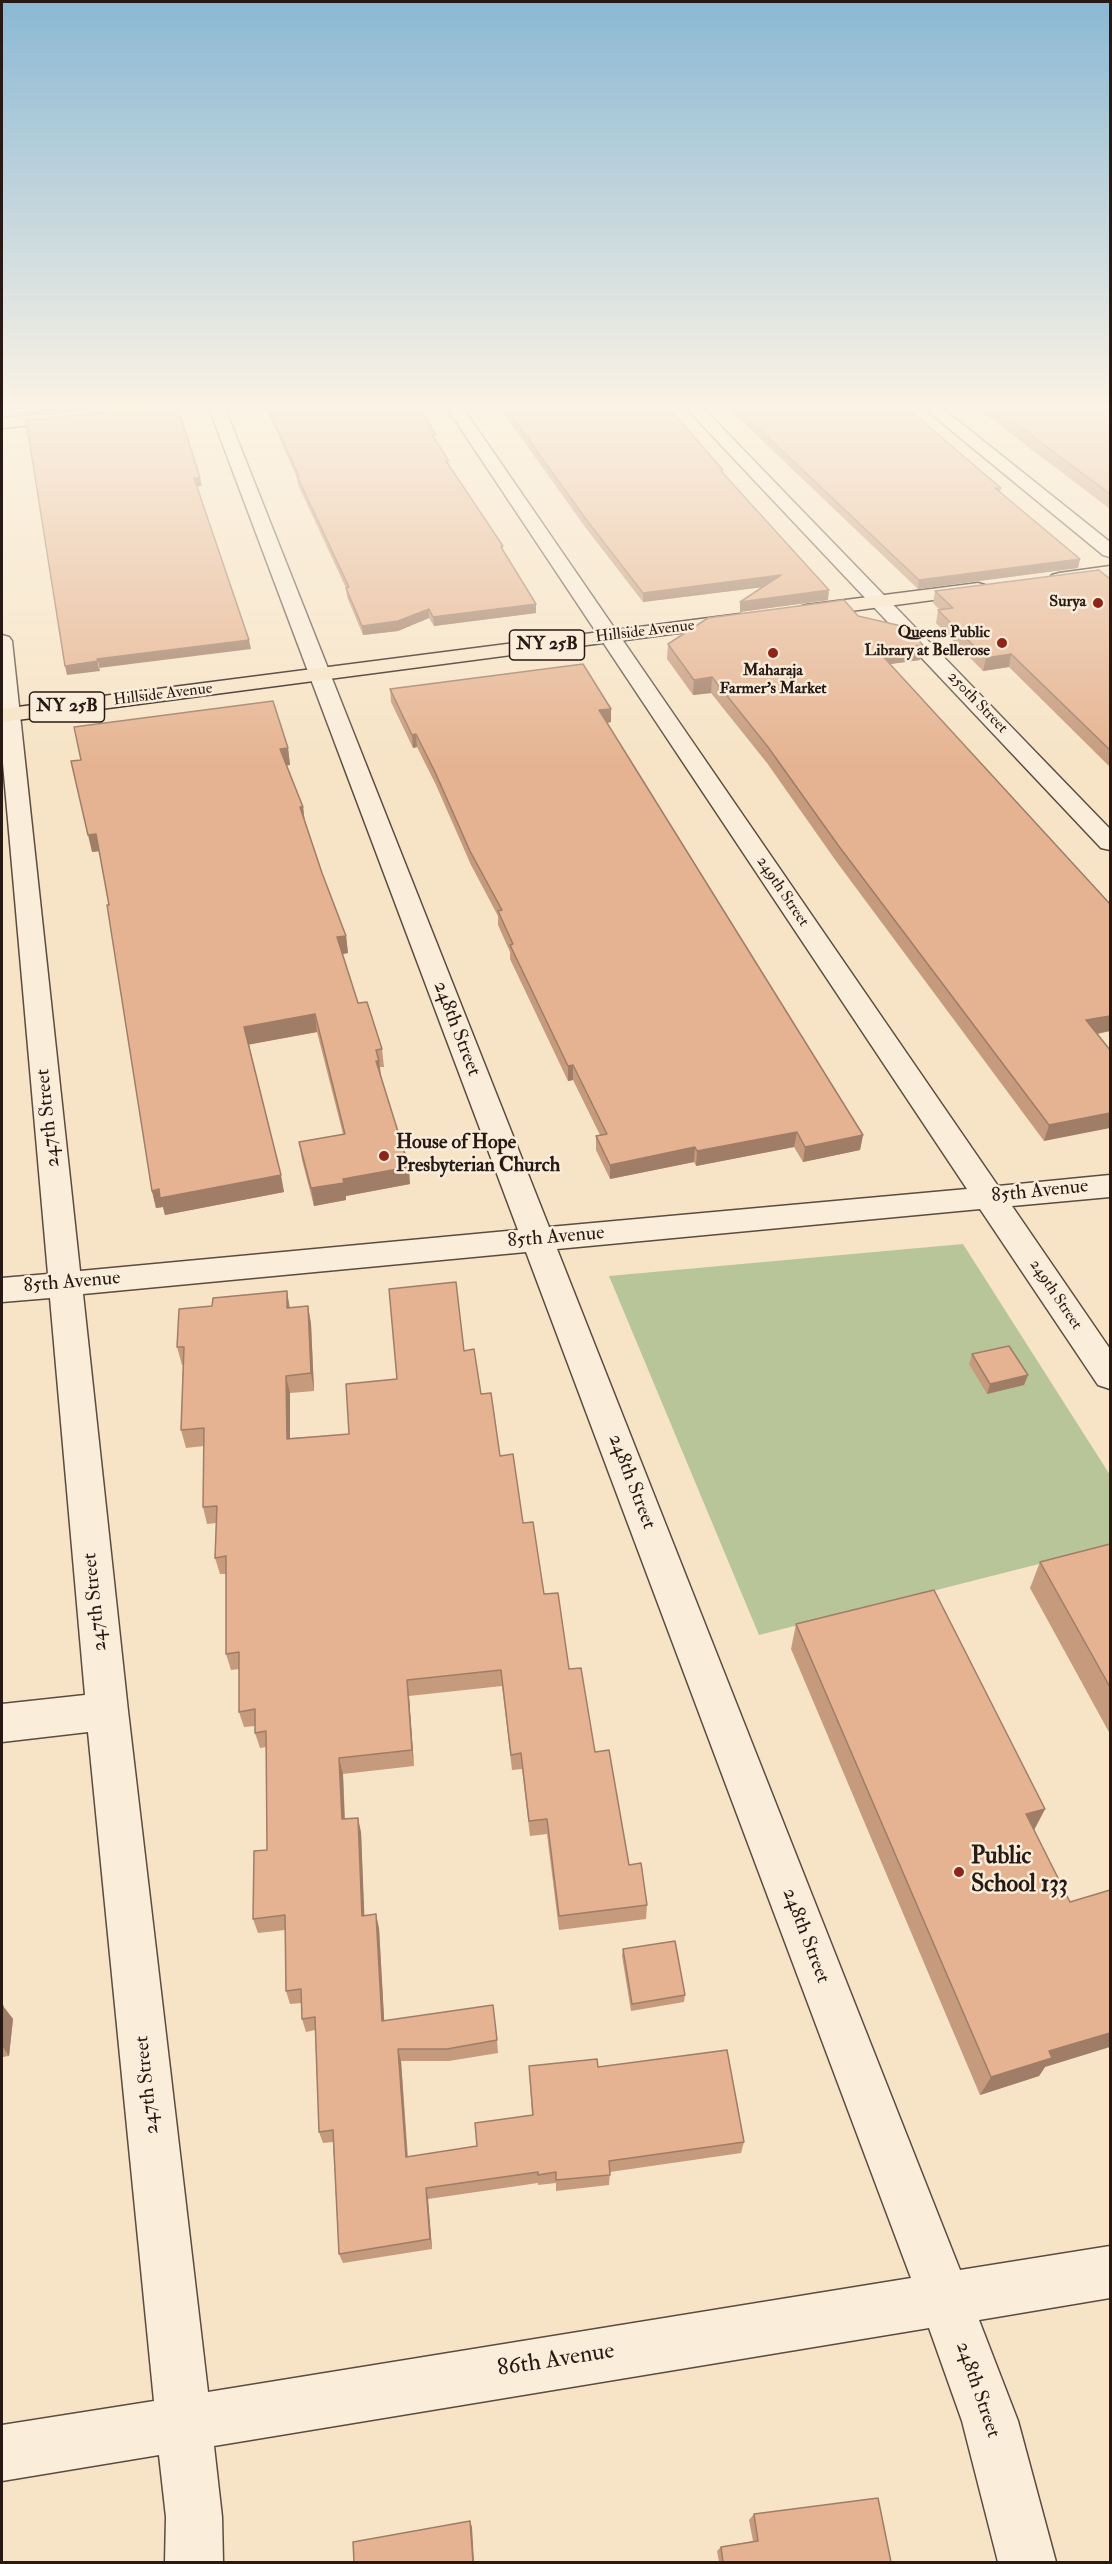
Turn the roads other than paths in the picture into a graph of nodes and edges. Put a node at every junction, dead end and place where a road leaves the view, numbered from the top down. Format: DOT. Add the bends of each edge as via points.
graph roads {
  1 [pos="263,528"];
  2 [pos="535,528"];
  3 [pos="808,528"];
  4 [pos="1081,528"];
  5 [pos="1110,551"];
  6 [pos="1110,572"];
  7 [pos="1041,581"];
  8 [pos="995,587"];
  9 [pos="880,602"];
  10 [pos="784,614"];
  11 [pos="762,617"];
  12 [pos="609,637"];
  13 [pos="2,641"];
  14 [pos="319,674"];
  15 [pos="5,715"];
  16 [pos="1110,843"];
  17 [pos="1110,1186"];
  18 [pos="989,1197"];
  19 [pos="537,1240"];
  20 [pos="65,1284"];
  21 [pos="2,1290"];
  22 [pos="1110,1376"];
  23 [pos="107,1712"];
  24 [pos="2,1723"];
  25 [pos="1110,2272"];
  26 [pos="945,2298"];
  27 [pos="184,2421"];
  28 [pos="2,2452"];
  29 [pos="194,2562"];
  30 [pos="1027,2562"];
  1 -- 14 [label="street, 248th Street"];
  2 -- 12 [label="street, 249th Street"];
  3 -- 9 [label="street, 250th Street"];
  4 -- 5 [label="street"];
  6 -- 7 [label="main road"];
  8 -- 9 [label="main road"];
  9 -- 10 [label="main road"];
  9 -- 16 [label="street, 250th Street"];
  11 -- 12 [label="main road, Hillside Avenue / NY 25B"];
  12 -- 14 [label="main road, Hillside Avenue / NY 25B"];
  12 -- 18 [label="street, 249th Street"];
  13 -- 15 [label="street, 247th Street"];
  14 -- 15 [label="main road, Hillside Avenue / NY 25B"];
  14 -- 19 [label="street, 248th Street"];
  15 -- 20 [label="street, 247th Street"];
  17 -- 18 [label="street, 85th Avenue"];
  18 -- 19 [label="street, 85th Avenue"];
  18 -- 22 [label="street, 249th Street"];
  19 -- 20 [label="street, 85th Avenue"];
  19 -- 26 [label="street, 248th Street"];
  20 -- 21 [label="street, 85th Avenue"];
  20 -- 23 [label="street, 247th Street"];
  23 -- 24 [label="street"];
  23 -- 27 [label="street, 247th Street"];
  25 -- 26 [label="street, 86th Avenue"];
  26 -- 27 [label="street, 86th Avenue"];
  26 -- 30 [label="street, 248th Street" via="990,2421"];
  27 -- 28 [label="street, 86th Avenue"];
  27 -- 29 [label="street, 247th Street" via="194,2517"];
}
